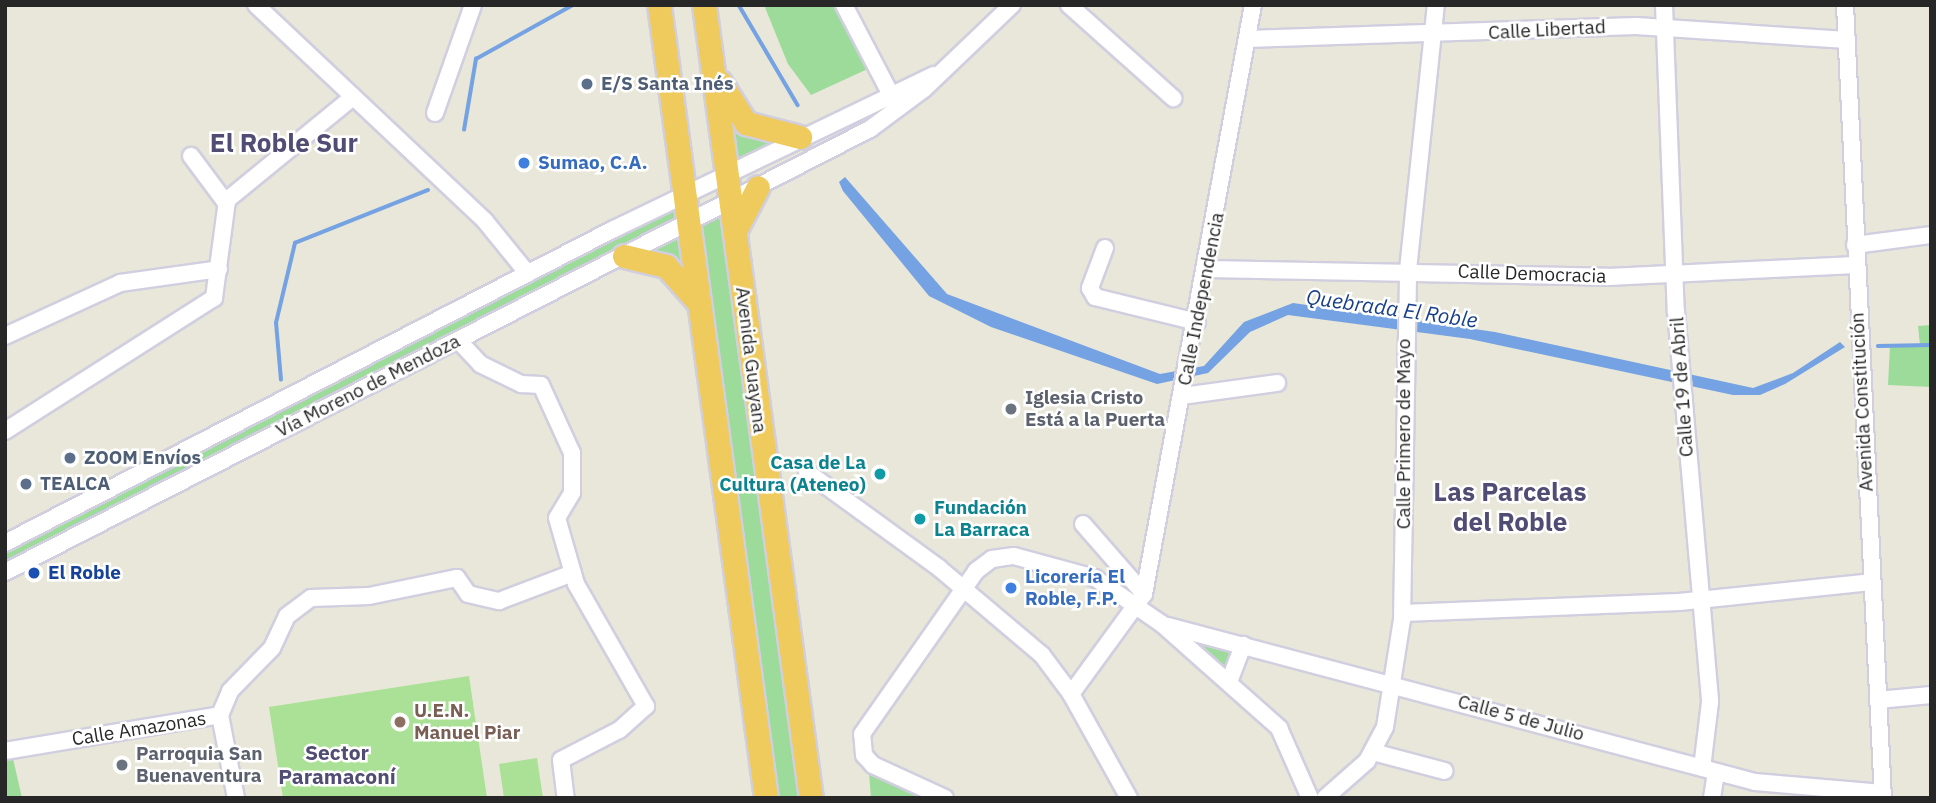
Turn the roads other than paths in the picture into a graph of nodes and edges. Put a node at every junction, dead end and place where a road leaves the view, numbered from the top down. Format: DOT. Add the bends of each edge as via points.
graph roads {
  1 [pos="256,5"];
  2 [pos="473,5"];
  3 [pos="659,5"];
  4 [pos="704,5"];
  5 [pos="844,5"];
  6 [pos="1012,5"];
  7 [pos="1069,5"];
  8 [pos="1253,5"];
  9 [pos="1436,5"];
  10 [pos="1664,5"];
  11 [pos="1845,5"];
  12 [pos="1666,27"];
  13 [pos="1432,34"];
  14 [pos="1247,39"];
  15 [pos="1847,40"];
  16 [pos="713,65"];
  17 [pos="943,71"];
  18 [pos="890,93"];
  19 [pos="353,97"];
  20 [pos="1173,98"];
  21 [pos="435,113"];
  22 [pos="800,137"];
  23 [pos="191,156"];
  24 [pos="727,173"];
  25 [pos="758,187"];
  26 [pos="685,194"];
  27 [pos="730,201"];
  28 [pos="226,203"];
  29 [pos="689,223"];
  30 [pos="1931,235"];
  31 [pos="735,236"];
  32 [pos="1856,245"];
  33 [pos="1105,248"];
  34 [pos="624,256"];
  35 [pos="1856,265"];
  36 [pos="1208,268"];
  37 [pos="219,269"];
  38 [pos="1408,270"];
  39 [pos="528,274"];
  40 [pos="1675,274"];
  41 [pos="699,304"];
  42 [pos="1197,322"];
  43 [pos="5,336"];
  44 [pos="458,340"];
  45 [pos="1185,382"];
  46 [pos="1277,383"];
  47 [pos="5,431"];
  48 [pos="189,447"];
  49 [pos="201,471"];
  50 [pos="807,472"];
  51 [pos="1083,524"];
  52 [pos="5,543"];
  53 [pos="5,572"];
  54 [pos="573,573"];
  55 [pos="1871,582"];
  56 [pos="964,588"];
  57 [pos="1141,600"];
  58 [pos="1700,600"];
  59 [pos="1403,613"];
  60 [pos="1162,624"];
  61 [pos="1243,645"];
  62 [pos="1229,682"];
  63 [pos="1393,684"];
  64 [pos="1072,694"];
  65 [pos="1931,695"];
  66 [pos="1878,700"];
  67 [pos="220,715"];
  68 [pos="5,751"];
  69 [pos="1373,752"];
  70 [pos="1709,770"];
  71 [pos="1445,771"];
  72 [pos="1883,795"];
  73 [pos="1857,796"];
  74 [pos="236,798"];
  75 [pos="566,798"];
  76 [pos="766,798"];
  77 [pos="811,798"];
  78 [pos="945,798"];
  79 [pos="1129,798"];
  80 [pos="1310,798"];
  81 [pos="1325,798"];
  82 [pos="1712,798"];
  1 -- 19 [label="street"];
  2 -- 21 [label="street"];
  3 -- 26 [label="highway"];
  4 -- 16 [label="highway, Avenida Guayana"];
  5 -- 18 [label="street"];
  6 -- 17 [label="street, Vía Moreno de Mendoza"];
  7 -- 20 [label="street"];
  8 -- 14 [label="street, Calle Independencia"];
  9 -- 13 [label="street, Calle Primero de Mayo"];
  10 -- 12 [label="street, Calle 19 de Abril"];
  11 -- 15 [label="street, Avenida Constitución"];
  12 -- 13 [label="street, Calle Libertad"];
  12 -- 15 [label="street, Calle Libertad"];
  12 -- 40 [label="street, Calle 19 de Abril"];
  13 -- 14 [label="street, Calle Libertad"];
  13 -- 38 [label="street, Calle Primero de Mayo"];
  14 -- 36 [label="street, Calle Independencia"];
  15 -- 32 [label="street, Avenida Constitución"];
  16 -- 22 [label="highway" via="746,123"];
  16 -- 24 [label="highway, Avenida Guayana"];
  17 -- 18 [label="street, Vía Moreno de Mendoza"];
  17 -- 25 [label="street, Vía Moreno de Mendoza" via="870,129"];
  18 -- 22 [label="street, Vía Moreno de Mendoza"];
  19 -- 28 [label="street"];
  19 -- 39 [label="street" via="485,221"];
  22 -- 24 [label="street, Vía Moreno de Mendoza"];
  23 -- 28 [label="street"];
  24 -- 26 [label="street, Vía Moreno de Mendoza"];
  24 -- 27 [label="highway, Avenida Guayana"];
  25 -- 27 [label="street, Vía Moreno de Mendoza"];
  25 -- 31 [label="highway" via="741,211"];
  26 -- 29 [label="highway"];
  26 -- 39 [label="street, Vía Moreno de Mendoza"];
  27 -- 29 [label="street, Vía Moreno de Mendoza"];
  27 -- 31 [label="highway, Avenida Guayana"];
  28 -- 37 [label="street"];
  29 -- 34 [label="street, Vía Moreno de Mendoza"];
  29 -- 41 [label="highway"];
  30 -- 32 [label="street"];
  31 -- 77 [label="highway, Avenida Guayana"];
  32 -- 35 [label="street, Avenida Constitución"];
  33 -- 42 [label="street" via="1090,288 1096,297"];
  34 -- 41 [label="highway" via="666,266"];
  34 -- 44 [label="street, Vía Moreno de Mendoza"];
  35 -- 40 [label="street, Calle Democracia"];
  35 -- 55 [label="street, Avenida Constitución"];
  36 -- 38 [label="street, Calle Democracia"];
  36 -- 42 [label="street, Calle Independencia"];
  37 -- 43 [label="street" via="120,283"];
  37 -- 47 [label="street" via="216,295 208,303"];
  38 -- 40 [label="street, Calle Democracia"];
  38 -- 59 [label="street, Calle Primero de Mayo"];
  39 -- 48 [label="street, Vía Moreno de Mendoza"];
  40 -- 58 [label="street, Calle 19 de Abril"];
  41 -- 76 [label="highway"];
  42 -- 45 [label="street, Calle Independencia"];
  44 -- 49 [label="street, Vía Moreno de Mendoza"];
  44 -- 54 [label="street" via="480,364 521,384 541,385 572,453 572,494 557,518"];
  45 -- 46 [label="street"];
  45 -- 57 [label="street, Calle Independencia"];
  48 -- 49 [label="street"];
  48 -- 52 [label="street, Vía Moreno de Mendoza"];
  49 -- 53 [label="street, Vía Moreno de Mendoza"];
  50 -- 56 [label="street"];
  51 -- 57 [label="street"];
  54 -- 67 [label="street, Calle Amazonas" via="499,601 468,594 457,578 369,596 311,598 287,616 272,648 230,691"];
  54 -- 75 [label="street" via="646,706 619,730 561,760"];
  55 -- 58 [label="street"];
  55 -- 66 [label="street, Avenida Constitución"];
  56 -- 57 [label="street" via="984,563 1014,556 1095,578"];
  56 -- 64 [label="street" via="1042,655"];
  56 -- 78 [label="street" via="860,740 873,765"];
  57 -- 60 [label="street"];
  57 -- 64 [label="street, Calle Independencia"];
  58 -- 59 [label="street"];
  58 -- 70 [label="street, Calle 19 de Abril" via="1710,716"];
  59 -- 63 [label="street, Calle Primero de Mayo"];
  60 -- 61 [label="street, Calle 5 de Julio"];
  60 -- 62 [label="street"];
  61 -- 62 [label="street"];
  61 -- 63 [label="street, Calle 5 de Julio"];
  62 -- 80 [label="street" via="1279,728"];
  63 -- 69 [label="street, Calle Primero de Mayo"];
  63 -- 70 [label="street, Calle 5 de Julio"];
  64 -- 79 [label="street"];
  65 -- 66 [label="street"];
  66 -- 72 [label="street, Avenida Constitución"];
  67 -- 68 [label="street, Calle Amazonas"];
  67 -- 74 [label="street"];
  69 -- 71 [label="street"];
  69 -- 81 [label="street, Calle Primero de Mayo"];
  70 -- 73 [label="street, Calle 5 de Julio" via="1792,789"];
  70 -- 82 [label="street, Calle 19 de Abril"];
  72 -- 73 [label="street, Calle 5 de Julio"];
}
